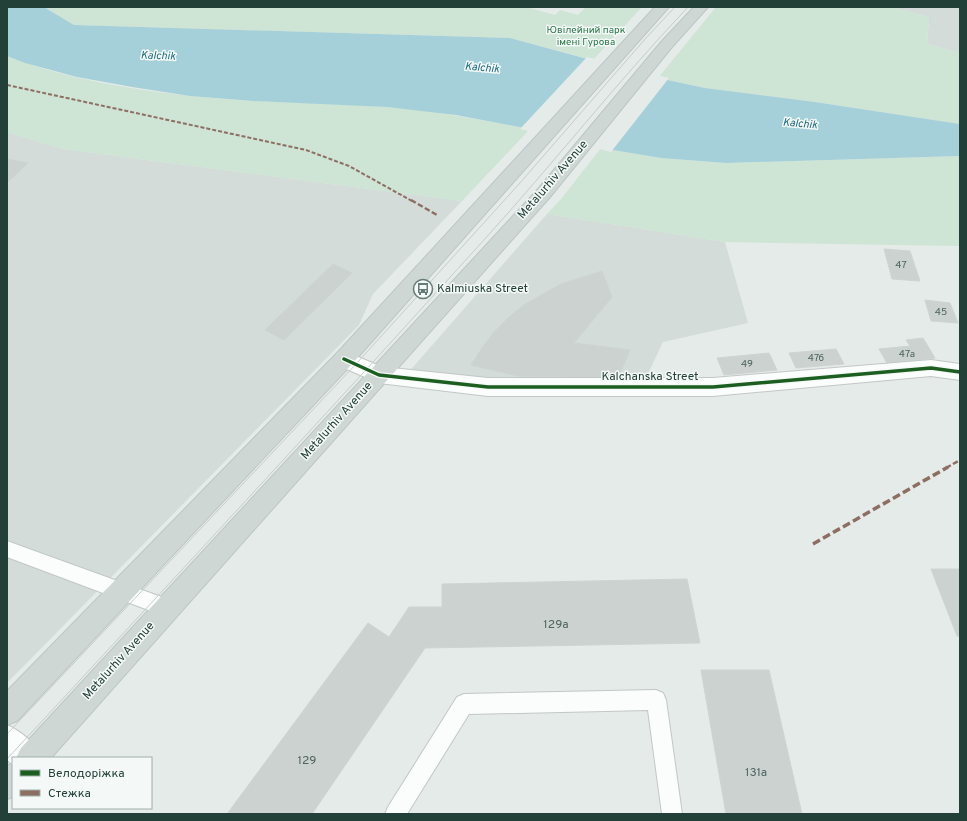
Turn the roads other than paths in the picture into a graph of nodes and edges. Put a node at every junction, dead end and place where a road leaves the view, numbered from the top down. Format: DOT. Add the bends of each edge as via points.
graph roads {
  1 [pos="662,7"];
  2 [pos="700,7"];
  3 [pos="344,359"];
  4 [pos="960,372"];
  5 [pos="378,375"];
  6 [pos="7,549"];
  7 [pos="122,592"];
  8 [pos="167,608"];
  9 [pos="7,710"];
  10 [pos="7,740"];
  11 [pos="25,757"];
  12 [pos="32,757"];
  13 [pos="395,814"];
  14 [pos="672,814"];
  1 -- 3 [label="main road"];
  2 -- 5 [label="main road, Metalurhiv Avenue" via="544,193"];
  3 -- 5 [label="street, Kalchanska Street"];
  3 -- 7 [label="main road"];
  4 -- 5 [label="street, Kalchanska Street" via="931,368 713,387 488,387"];
  5 -- 8 [label="main road, Metalurhiv Avenue"];
  6 -- 7 [label="lane"];
  7 -- 8 [label="lane"];
  7 -- 9 [label="main road"];
  8 -- 12 [label="main road, Metalurhiv Avenue"];
  10 -- 11 [label="street"];
  13 -- 14 [label="lane" via="464,704 656,700"];
}
